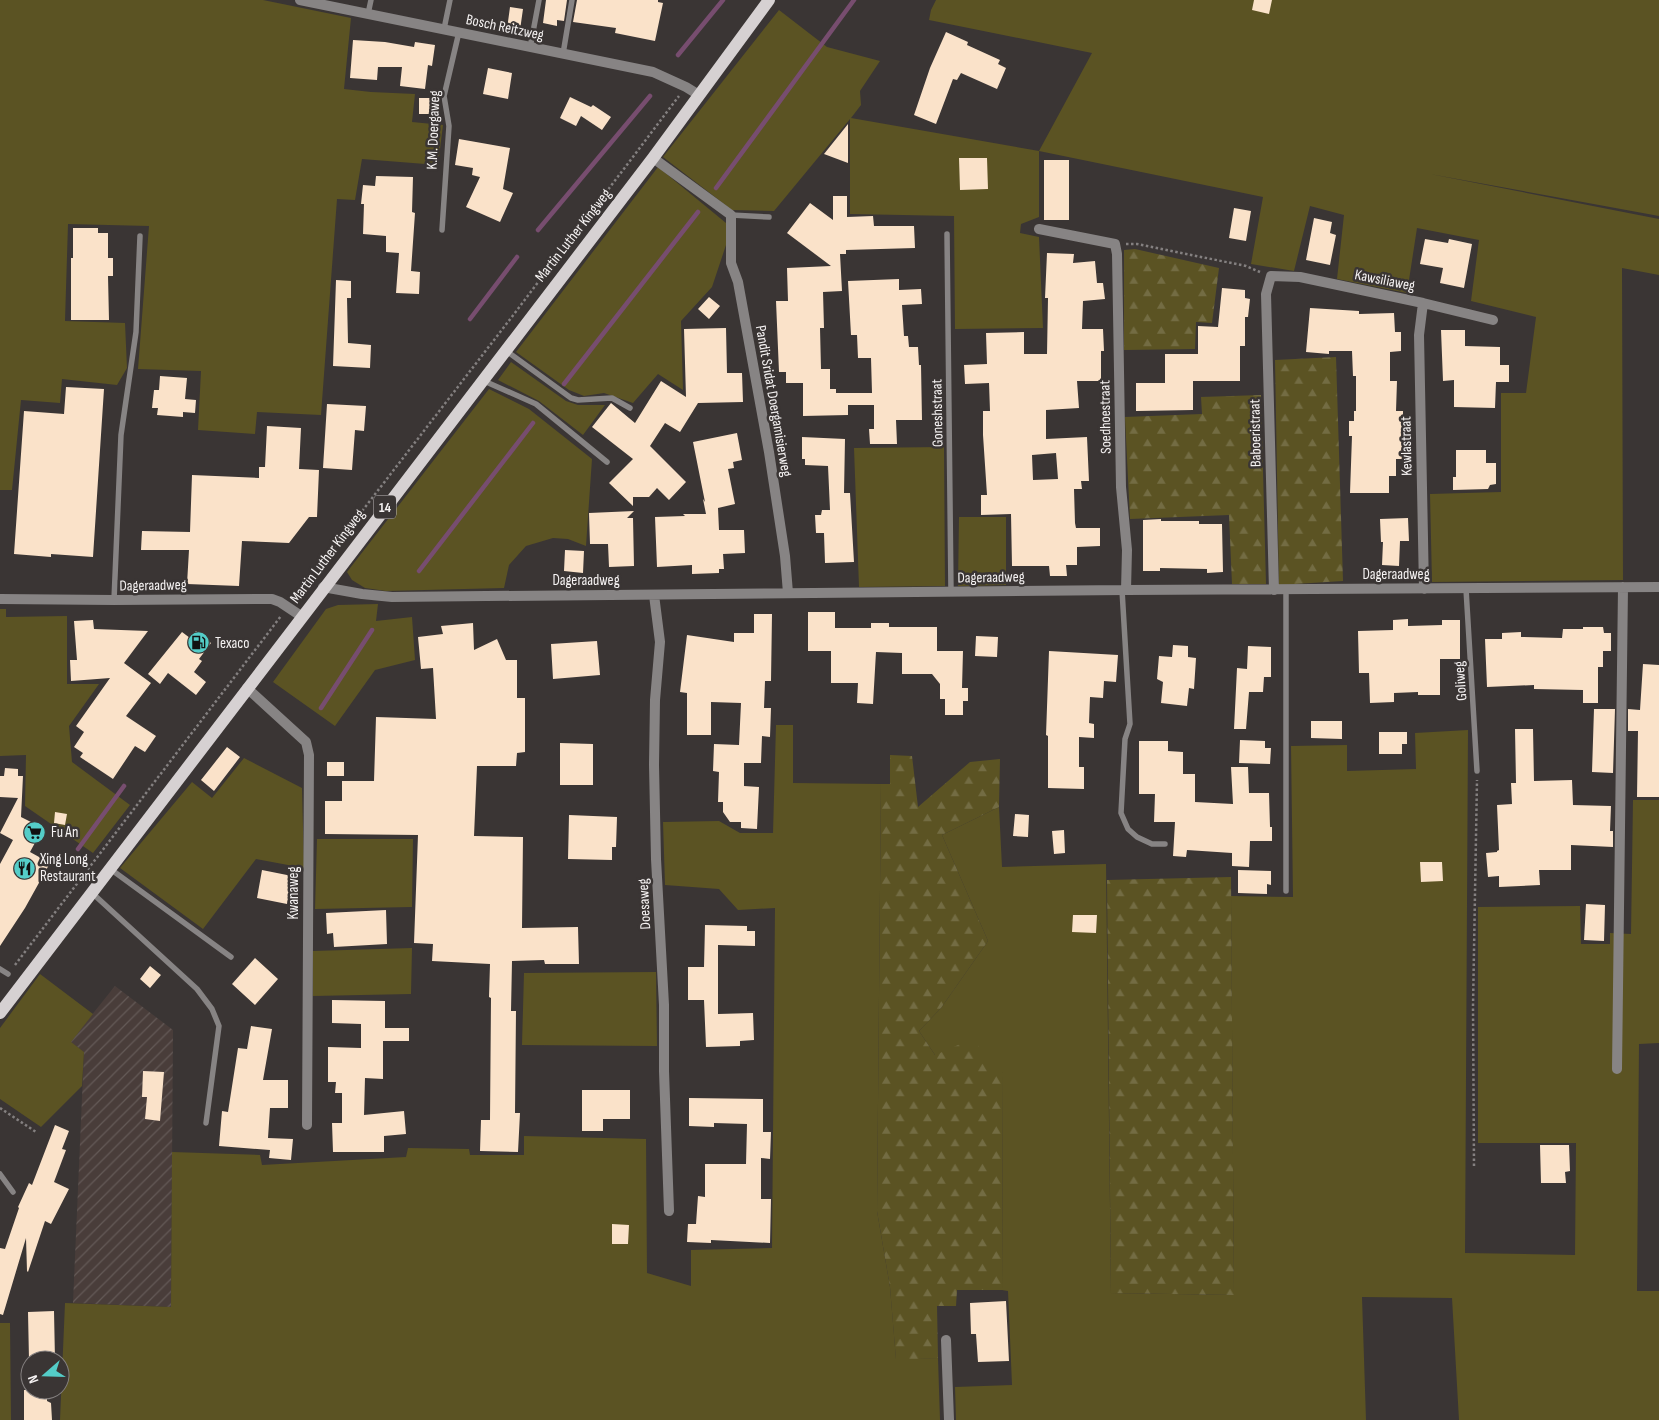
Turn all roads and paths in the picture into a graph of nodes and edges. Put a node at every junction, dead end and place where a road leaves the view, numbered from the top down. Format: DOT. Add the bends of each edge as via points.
graph roads {
  1 [pos="300,0"];
  2 [pos="371,0"];
  3 [pos="450,0"];
  4 [pos="539,0"];
  5 [pos="572,0"];
  6 [pos="770,0"];
  7 [pos="368,14"];
  8 [pos="444,29"];
  9 [pos="459,32"];
  10 [pos="530,48"];
  11 [pos="563,54"];
  12 [pos="686,87"];
  13 [pos="699,95"];
  14 [pos="653,158"];
  15 [pos="731,215"];
  16 [pos="769,217"];
  17 [pos="1039,229"];
  18 [pos="442,230"];
  19 [pos="947,234"];
  20 [pos="140,236"];
  21 [pos="1115,244"];
  22 [pos="1270,276"];
  23 [pos="1423,303"];
  24 [pos="1493,320"];
  25 [pos="505,350"];
  26 [pos="482,380"];
  27 [pos="630,408"];
  28 [pos="607,462"];
  29 [pos="324,587"];
  30 [pos="1623,587"];
  31 [pos="1659,587"];
  32 [pos="1424,589"];
  33 [pos="1466,589"];
  34 [pos="1124,590"];
  35 [pos="1274,590"];
  36 [pos="1286,590"];
  37 [pos="951,592"];
  38 [pos="788,593"];
  39 [pos="654,595"];
  40 [pos="0,599"];
  41 [pos="114,600"];
  42 [pos="288,607"];
  43 [pos="301,616"];
  44 [pos="247,688"];
  45 [pos="1477,771"];
  46 [pos="1165,844"];
  47 [pos="109,868"];
  48 [pos="1286,891"];
  49 [pos="91,892"];
  50 [pos="231,958"];
  51 [pos="0,969"];
  52 [pos="8,974"];
  53 [pos="0,1013"];
  54 [pos="1617,1070"];
  55 [pos="0,1108"];
  56 [pos="206,1123"];
  57 [pos="308,1125"];
  58 [pos="36,1132"];
  59 [pos="1474,1166"];
  60 [pos="0,1174"];
  61 [pos="13,1192"];
  62 [pos="670,1211"];
  63 [pos="946,1340"];
  64 [pos="948,1420"];
  1 -- 7 [label="street, Bosch Reitzweg"];
  2 -- 7 [label="lane"];
  3 -- 8 [label="lane"];
  4 -- 10 [label="lane"];
  5 -- 11 [label="lane"];
  6 -- 13 [label="main road, Martin Luther Kingweg / 14"];
  7 -- 8 [label="street, Bosch Reitzweg"];
  8 -- 9 [label="street, Bosch Reitzweg"];
  9 -- 10 [label="street, Bosch Reitzweg"];
  9 -- 18 [label="lane, K.M. Doergaweg" via="444,96 449,126"];
  10 -- 11 [label="street, Bosch Reitzweg"];
  11 -- 12 [label="street, Bosch Reitzweg" via="653,72"];
  12 -- 13 [label="street, Bosch Reitzweg"];
  12 -- 42 [label="path"];
  13 -- 14 [label="main road, Martin Luther Kingweg / 14"];
  14 -- 15 [label="street"];
  14 -- 25 [label="main road, Martin Luther Kingweg / 14"];
  15 -- 16 [label="lane"];
  15 -- 38 [label="street, Pandit Sridat Doergamisierweg" via="731,263 738,282 769,452"];
  17 -- 21 [label="street"];
  19 -- 37 [label="lane, Goneshstraat"];
  20 -- 41 [label="lane" via="136,332 122,435"];
  21 -- 22 [label="path" via="1137,244 1246,266"];
  21 -- 34 [label="street, Soedhoestraat" via="1121,487 1127,550"];
  22 -- 23 [label="street, Kawsiliaweg" via="1300,277"];
  22 -- 35 [label="street, Baboeristraat" via="1266,294"];
  23 -- 24 [label="street, Kawsiliaweg"];
  23 -- 32 [label="street, Kewlastraat" via="1419,336"];
  25 -- 26 [label="main road, Martin Luther Kingweg / 14"];
  25 -- 27 [label="lane" via="571,398 612,398"];
  26 -- 28 [label="lane" via="536,404"];
  26 -- 29 [label="main road, Martin Luther Kingweg / 14"];
  29 -- 39 [label="street, Dageraadweg" via="392,597"];
  29 -- 43 [label="main road, Martin Luther Kingweg / 14"];
  30 -- 31 [label="street, Dageraadweg"];
  30 -- 33 [label="street, Dageraadweg"];
  30 -- 54 [label="street"];
  32 -- 33 [label="street, Dageraadweg"];
  32 -- 36 [label="street, Dageraadweg"];
  33 -- 45 [label="lane, Goliweg"];
  34 -- 35 [label="street, Dageraadweg"];
  34 -- 37 [label="street, Dageraadweg"];
  34 -- 46 [label="lane" via="1130,724 1125,738 1121,813 1128,829 1138,837 1152,844"];
  35 -- 36 [label="street, Dageraadweg"];
  36 -- 48 [label="lane"];
  37 -- 38 [label="street, Dageraadweg"];
  38 -- 39 [label="street, Dageraadweg"];
  39 -- 62 [label="street, Doesaweg" via="660,642 654,765"];
  40 -- 41 [label="street, Dageraadweg"];
  41 -- 42 [label="street, Dageraadweg" via="272,598"];
  42 -- 43 [label="street, Dageraadweg"];
  42 -- 52 [label="path"];
  43 -- 44 [label="main road, Martin Luther Kingweg / 14"];
  44 -- 47 [label="main road, Martin Luther Kingweg / 14"];
  44 -- 57 [label="street, Kwanaweg" via="306,742 308,756"];
  45 -- 59 [label="path"];
  47 -- 49 [label="main road, Martin Luther Kingweg / 14"];
  47 -- 50 [label="lane"];
  49 -- 53 [label="main road, Martin Luther Kingweg / 14"];
  49 -- 56 [label="lane" via="197,989 212,1010 218,1026"];
  51 -- 52 [label="lane"];
  55 -- 58 [label="path"];
  60 -- 61 [label="lane"];
  63 -- 64 [label="street"];
}
